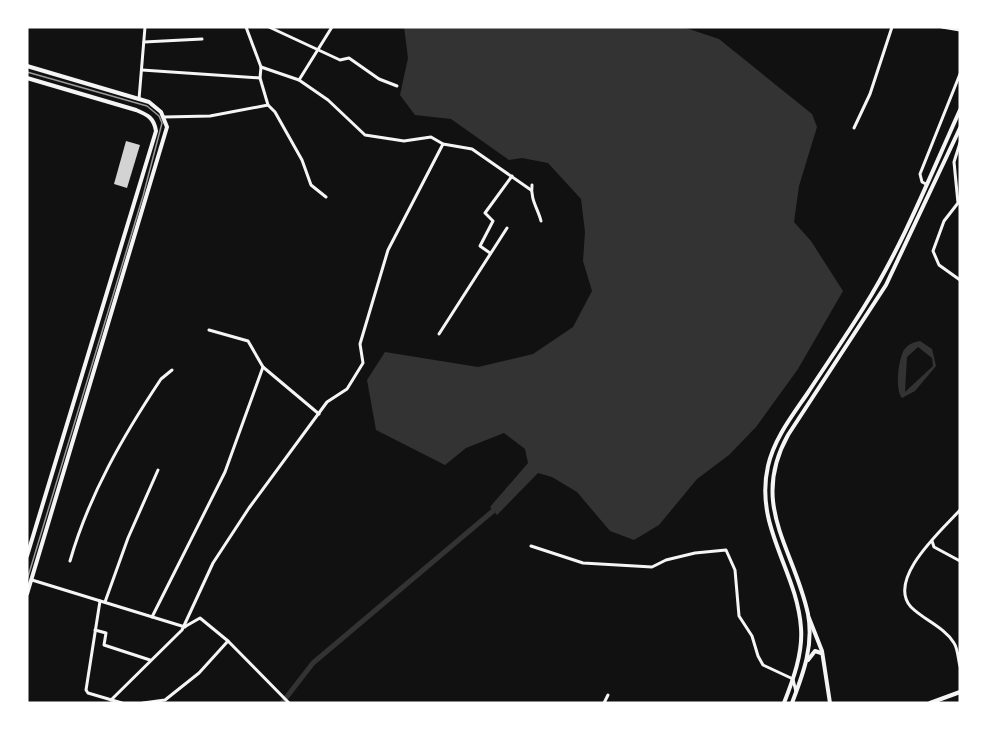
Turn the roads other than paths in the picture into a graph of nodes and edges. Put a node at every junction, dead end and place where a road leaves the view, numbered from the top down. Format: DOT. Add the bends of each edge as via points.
graph roads {
  1 [pos="145,27"];
  2 [pos="246,27"];
  3 [pos="269,27"];
  4 [pos="332,27"];
  5 [pos="892,27"];
  6 [pos="942,27"];
  7 [pos="960,30"];
  8 [pos="202,39"];
  9 [pos="144,42"];
  10 [pos="320,49"];
  11 [pos="27,66"];
  12 [pos="261,67"];
  13 [pos="142,70"];
  14 [pos="960,74"];
  15 [pos="27,78"];
  16 [pos="260,78"];
  17 [pos="299,80"];
  18 [pos="397,86"];
  19 [pos="139,99"];
  20 [pos="268,105"];
  21 [pos="960,110"];
  22 [pos="164,117"];
  23 [pos="854,128"];
  24 [pos="960,128"];
  25 [pos="960,143"];
  26 [pos="443,144"];
  27 [pos="512,176"];
  28 [pos="927,184"];
  29 [pos="326,197"];
  30 [pos="541,221"];
  31 [pos="507,228"];
  32 [pos="490,253"];
  33 [pos="960,280"];
  34 [pos="208,330"];
  35 [pos="439,334"];
  36 [pos="263,367"];
  37 [pos="172,370"];
  38 [pos="319,414"];
  39 [pos="158,470"];
  40 [pos="960,510"];
  41 [pos="932,541"];
  42 [pos="531,546"];
  43 [pos="27,556"];
  44 [pos="70,561"];
  45 [pos="960,561"];
  46 [pos="31,580"];
  47 [pos="27,594"];
  48 [pos="100,601"];
  49 [pos="105,602"];
  50 [pos="808,614"];
  51 [pos="152,617"];
  52 [pos="185,627"];
  53 [pos="96,630"];
  54 [pos="228,640"];
  55 [pos="823,657"];
  56 [pos="150,660"];
  57 [pos="806,664"];
  58 [pos="960,666"];
  59 [pos="793,679"];
  60 [pos="960,692"];
  61 [pos="795,694"];
  62 [pos="608,695"];
  63 [pos="111,700"];
  64 [pos="122,703"];
  65 [pos="143,703"];
  66 [pos="290,703"];
  67 [pos="604,703"];
  68 [pos="784,703"];
  69 [pos="792,703"];
  70 [pos="830,703"];
  71 [pos="930,703"];
  1 -- 9 [label="street"];
  2 -- 12 [label="street"];
  3 -- 10 [label="street"];
  4 -- 10 [label="street"];
  5 -- 23 [label="street" via="870,94"];
  6 -- 7 [label="street"];
  8 -- 9 [label="street"];
  9 -- 13 [label="street"];
  10 -- 17 [label="street"];
  10 -- 18 [label="street" via="340,60 349,58 379,79"];
  11 -- 19 [label="main road"];
  12 -- 16 [label="street"];
  12 -- 17 [label="street"];
  13 -- 16 [label="street"];
  13 -- 19 [label="street"];
  14 -- 28 [label="street" via="920,174"];
  15 -- 43 [label="main road" via="136,110 148,115 156,130"];
  16 -- 20 [label="street"];
  17 -- 26 [label="street" via="328,100 365,135 405,141 431,137"];
  19 -- 22 [label="main road" via="156,107"];
  20 -- 22 [label="street" via="210,116"];
  20 -- 29 [label="street" via="302,160 311,184"];
  21 -- 28 [label="main road"];
  22 -- 46 [label="main road" via="166,128"];
  24 -- 50 [label="main road" via="886,285 788,435 778,457 772,481 773,507"];
  25 -- 33 [label="street" via="954,162 958,203 944,221 933,251 939,266"];
  26 -- 27 [label="street" via="472,149"];
  26 -- 38 [label="street" via="388,250 360,344 363,363 347,389 327,402"];
  27 -- 30 [label="street" via="532,188"];
  27 -- 32 [label="street" via="485,213 493,221 480,246"];
  28 -- 59 [label="main road" via="866,305 779,438 768,464 767,520 791,584 801,627"];
  31 -- 32 [label="street"];
  32 -- 35 [label="street"];
  34 -- 36 [label="street" via="248,341"];
  36 -- 38 [label="street"];
  36 -- 51 [label="street" via="225,472"];
  37 -- 44 [label="street" via="161,379 109,465"];
  38 -- 52 [label="street" via="214,561"];
  39 -- 49 [label="street"];
  40 -- 41 [label="street"];
  41 -- 45 [label="street" via="934,547"];
  41 -- 58 [label="street" via="908,576 904,596 955,645"];
  42 -- 59 [label="street" via="583,563 652,567 696,553 726,550 735,570 738,616 752,636 758,656 763,664"];
  46 -- 47 [label="main road"];
  46 -- 48 [label="street"];
  48 -- 49 [label="street"];
  48 -- 53 [label="street"];
  49 -- 51 [label="street"];
  50 -- 55 [label="main road"];
  50 -- 57 [label="main road"];
  51 -- 52 [label="street"];
  52 -- 54 [label="street" via="200,618"];
  52 -- 56 [label="street"];
  53 -- 56 [label="street" via="106,633 104,645"];
  53 -- 63 [label="street" via="86,690"];
  54 -- 65 [label="street" via="199,674 165,700"];
  54 -- 66 [label="street"];
  55 -- 57 [label="main road" via="815,651"];
  55 -- 70 [label="main road"];
  56 -- 63 [label="street"];
  57 -- 61 [label="main road"];
  59 -- 61 [label="street"];
  59 -- 68 [label="main road"];
  60 -- 71 [label="main road"];
  61 -- 69 [label="main road"];
  62 -- 67 [label="street"];
  63 -- 64 [label="street"];
}
